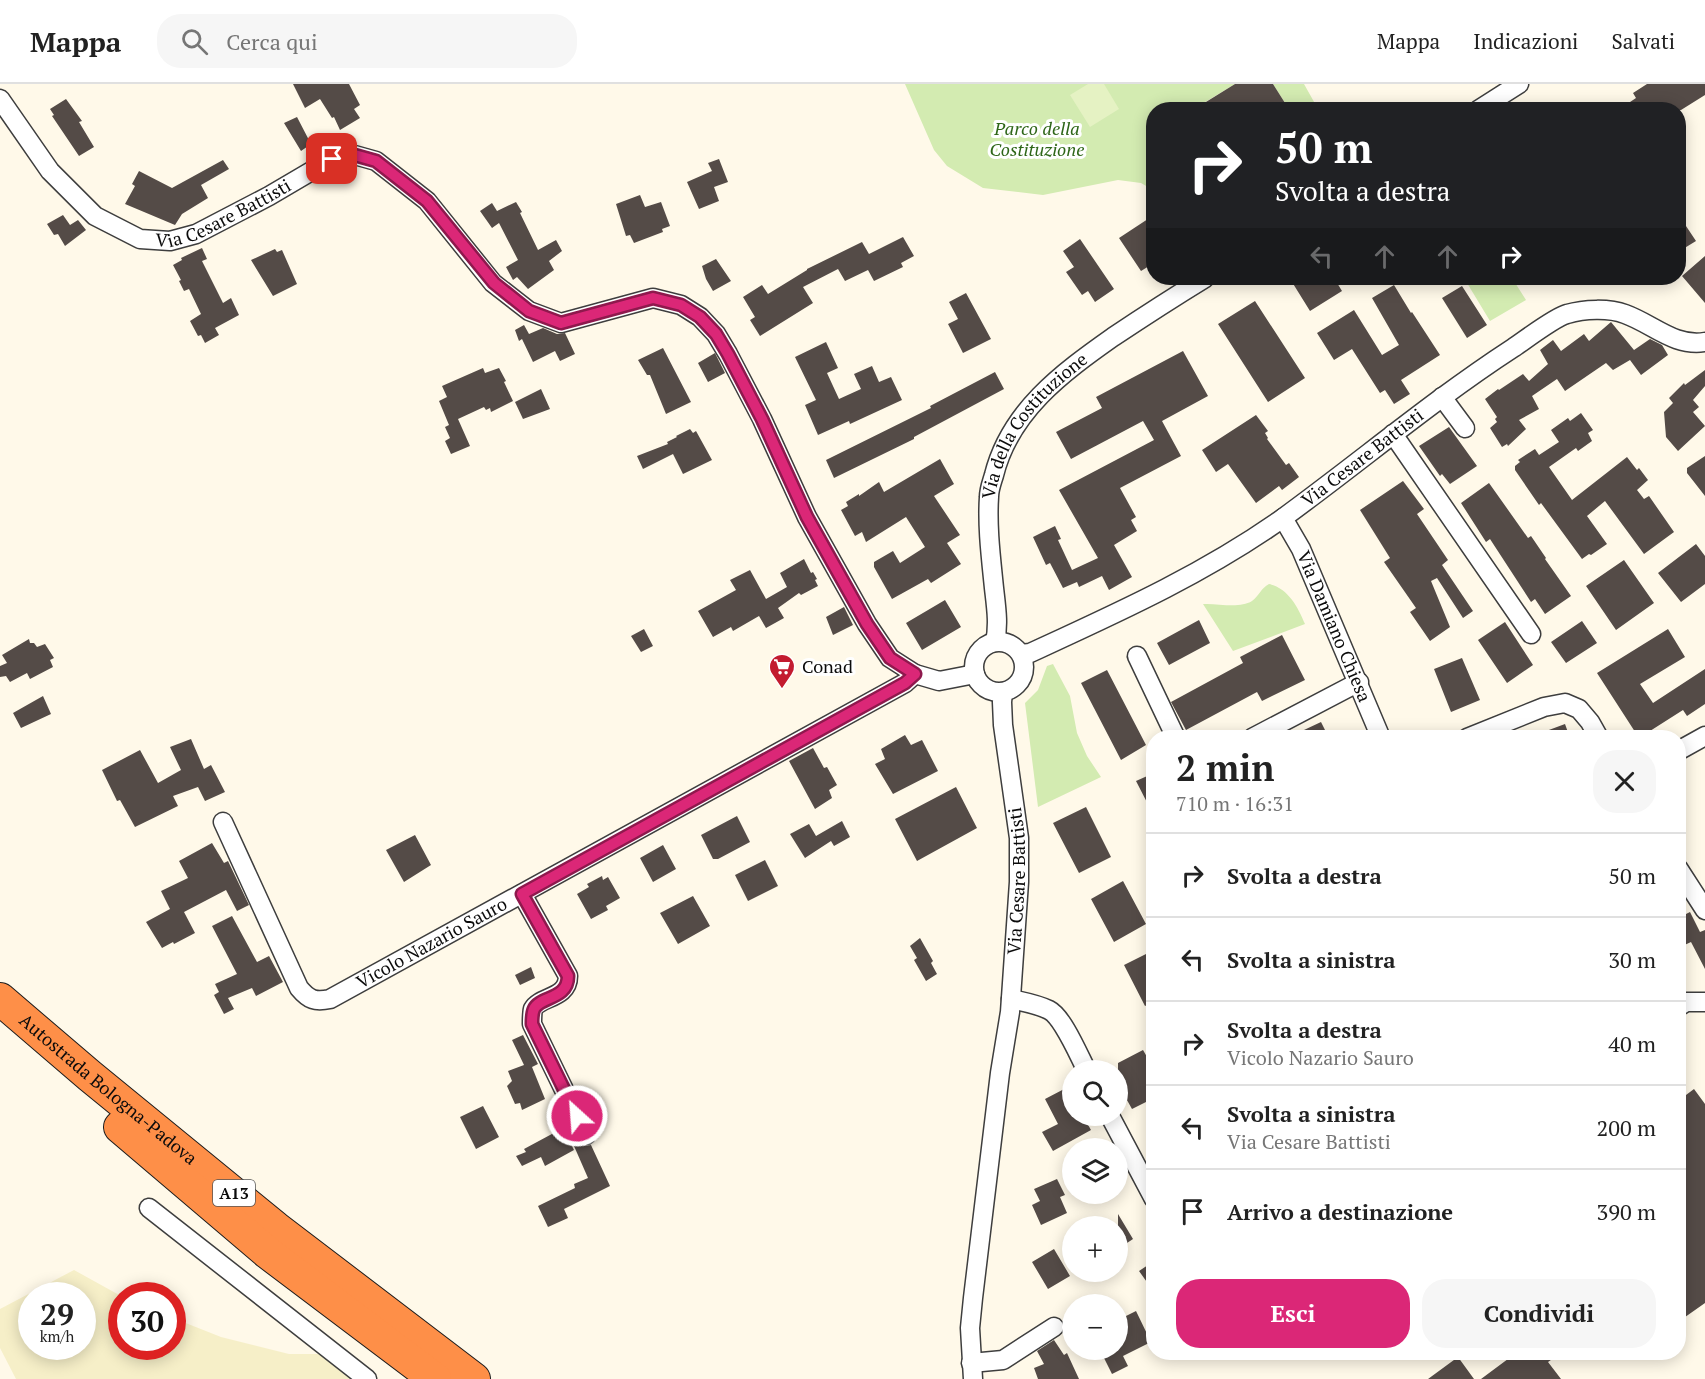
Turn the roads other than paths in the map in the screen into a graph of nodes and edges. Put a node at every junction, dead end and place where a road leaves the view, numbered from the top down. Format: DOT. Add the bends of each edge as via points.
graph roads {
  1 [pos="1519,84"];
  2 [pos="0,99"];
  3 [pos="1491,102"];
  4 [pos="1194,285"];
  5 [pos="1705,342"];
  6 [pos="1442,397"];
  7 [pos="1466,428"];
  8 [pos="1394,434"];
  9 [pos="1283,518"];
  10 [pos="1531,634"];
  11 [pos="995,642"];
  12 [pos="1021,654"];
  13 [pos="1137,656"];
  14 [pos="915,674"];
  15 [pos="975,674"];
  16 [pos="1359,682"];
  17 [pos="1004,692"];
  18 [pos="1172,730"];
  19 [pos="1267,730"];
  20 [pos="1378,730"];
  21 [pos="1487,730"];
  22 [pos="1594,730"];
  23 [pos="1705,736"];
  24 [pos="1686,747"];
  25 [pos="223,822"];
  26 [pos="1686,880"];
  27 [pos="522,894"];
  28 [pos="1705,910"];
  29 [pos="0,999"];
  30 [pos="1011,999"];
  31 [pos="1686,1002"];
  32 [pos="1705,1005"];
  33 [pos="0,1026"];
  34 [pos="1081,1060"];
  35 [pos="1115,1126"];
  36 [pos="586,1135"];
  37 [pos="1146,1184"];
  38 [pos="149,1208"];
  39 [pos="1054,1327"];
  40 [pos="972,1371"];
  41 [pos="367,1379"];
  42 [pos="435,1379"];
  43 [pos="474,1379"];
  1 -- 3 [label="street"];
  2 -- 14 [label="street, Via Cesare Battisti" via="50,171 95,216 140,239 170,241 196,234 332,159 351,154 376,161 427,201 494,283 529,311 561,323 653,298 681,305 716,334 762,419 807,517 867,624 890,658"];
  4 -- 11 [label="street, Via della Costituzione" via="1077,362 1045,390 1008,436 989,494 988,525 997,614"];
  5 -- 6 [label="street, Via Cesare Battisti" via="1667,336 1624,313 1594,309 1564,314"];
  6 -- 7 [label="street"];
  6 -- 8 [label="street, Via Cesare Battisti"];
  8 -- 9 [label="street, Via Cesare Battisti"];
  8 -- 10 [label="street"];
  9 -- 12 [label="street, Via Cesare Battisti" via="1162,591"];
  9 -- 16 [label="street, Via Damiano Chiesa" via="1301,549"];
  11 -- 12 [label="street" via="1010,644"];
  11 -- 15 [label="street" via="976,657"];
  12 -- 17 [label="street" via="1022,677"];
  13 -- 18 [label="street"];
  14 -- 15 [label="street, Via Cesare Battisti" via="939,681"];
  14 -- 27 [label="street, Vicolo Nazario Sauro"];
  15 -- 17 [label="street" via="983,686"];
  16 -- 19 [label="street"];
  16 -- 20 [label="street, Via Damiano Chiesa"];
  17 -- 30 [label="street, Via Cesare Battisti" via="1003,725 1019,837"];
  21 -- 22 [label="street" via="1544,707 1565,703 1579,709"];
  23 -- 24 [label="street"];
  25 -- 27 [label="street, Vicolo Nazario Sauro" via="299,988 317,1002 330,999"];
  26 -- 28 [label="street"];
  27 -- 36 [label="street" via="568,976 559,993 533,1010 532,1024"];
  29 -- 43 [label="highway, Autostrada Bologna-Padova / A13" via="276,1228"];
  30 -- 34 [label="street" via="1051,1010 1062,1022"];
  30 -- 40 [label="street, Via Cesare Battisti" via="972,1298"];
  31 -- 32 [label="street"];
  33 -- 42 [label="highway, Autostrada Bologna-Padova / A13" via="268,1253"];
  35 -- 37 [label="street"];
  38 -- 41 [label="street"];
  39 -- 40 [label="street" via="1004,1360"];
}
